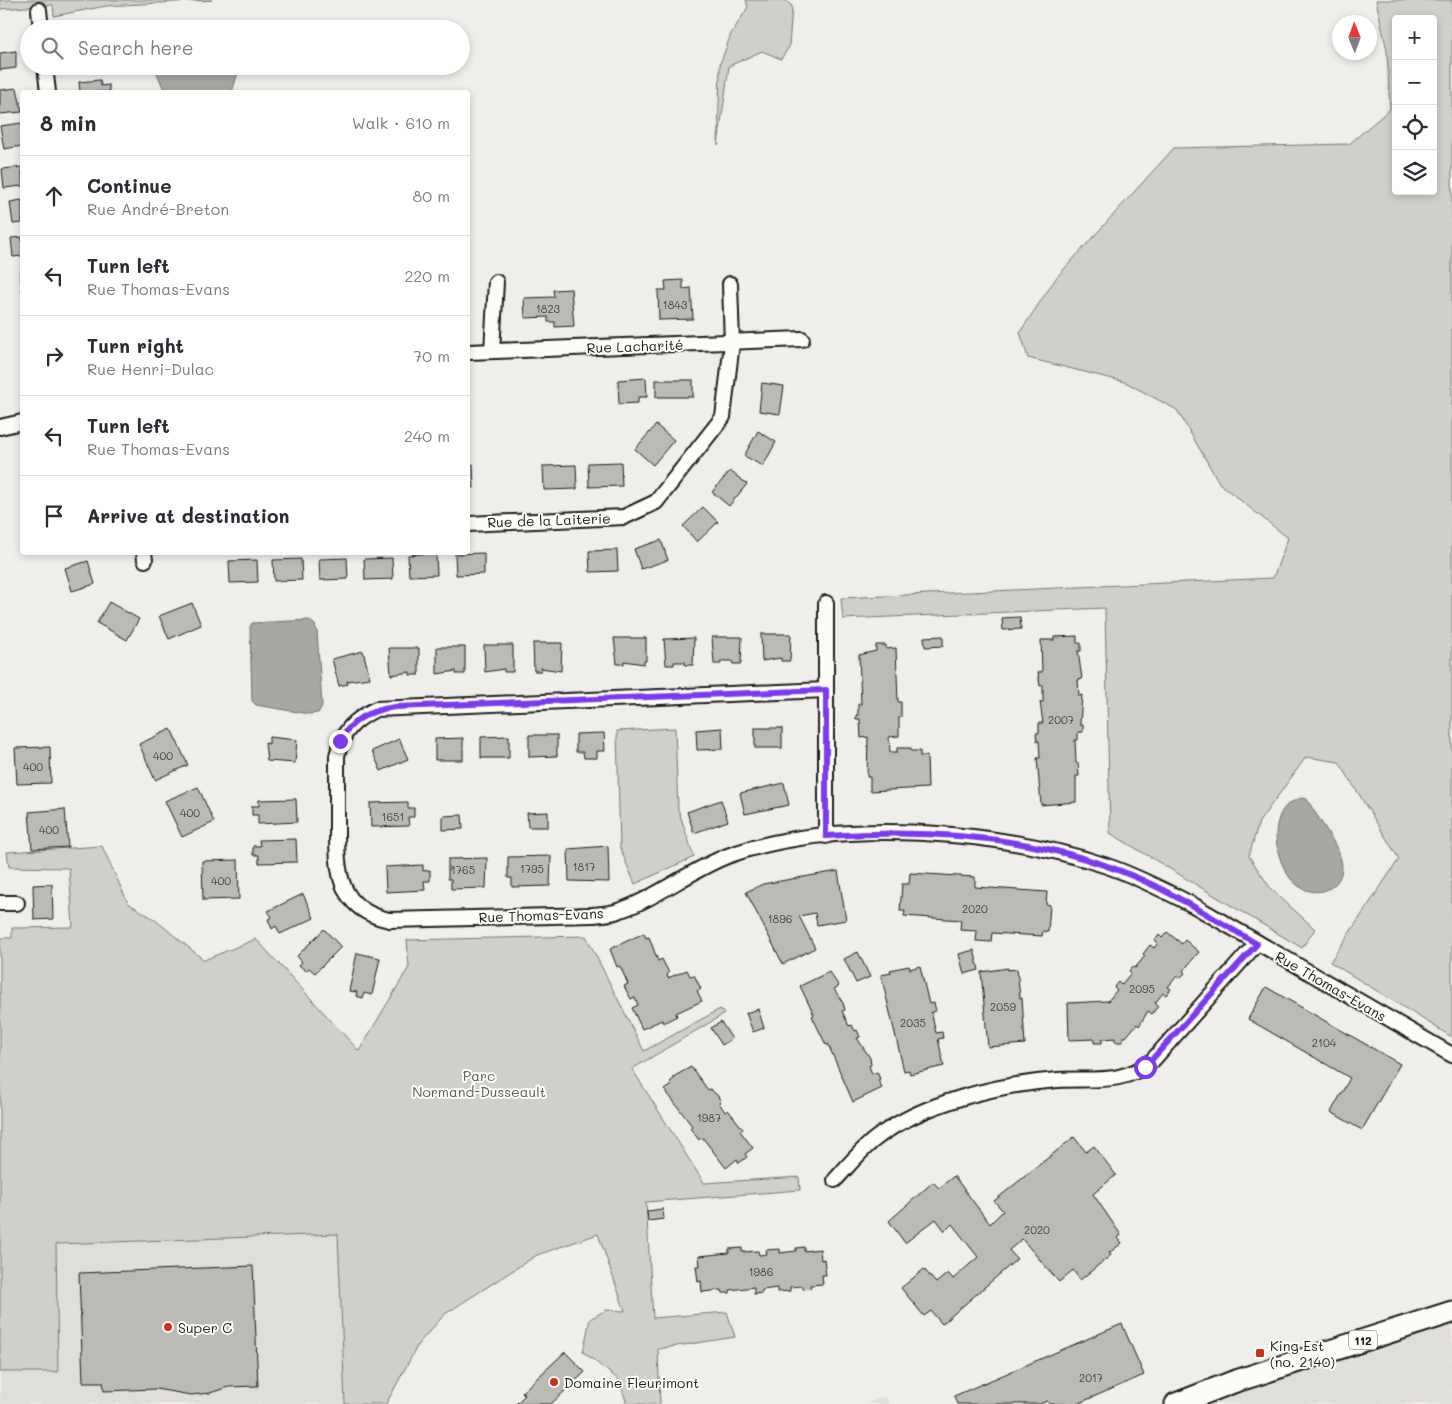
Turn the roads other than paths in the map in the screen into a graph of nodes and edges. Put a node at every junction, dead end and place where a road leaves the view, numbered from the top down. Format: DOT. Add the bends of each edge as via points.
graph roads {
  1 [pos="39,10"];
  2 [pos="40,20"];
  3 [pos="47,75"];
  4 [pos="48,90"];
  5 [pos="496,282"];
  6 [pos="730,284"];
  7 [pos="802,339"];
  8 [pos="732,343"];
  9 [pos="470,352"];
  10 [pos="492,352"];
  11 [pos="20,422"];
  12 [pos="0,427"];
  13 [pos="470,524"];
  14 [pos="826,603"];
  15 [pos="826,690"];
  16 [pos="826,836"];
  17 [pos="0,902"];
  18 [pos="16,903"];
  19 [pos="1257,944"];
  20 [pos="1452,1056"];
  21 [pos="835,1180"];
  22 [pos="1452,1312"];
  23 [pos="1176,1404"];
  1 -- 2 [label="street"];
  3 -- 4 [label="street"];
  5 -- 10 [label="street"];
  6 -- 8 [label="street, Rue de la Laiterie"];
  7 -- 8 [label="street, Rue Lacharité"];
  8 -- 10 [label="street, Rue Lacharité"];
  8 -- 13 [label="street, Rue de la Laiterie" via="723,417 656,502 624,517"];
  9 -- 10 [label="street, Rue Lacharité"];
  11 -- 12 [label="street"];
  14 -- 15 [label="street"];
  15 -- 16 [label="street"];
  15 -- 16 [label="street, Rue Thomas-Evans" via="376,709 346,729 340,741 337,756 337,863 347,895 371,917 389,920 593,915 631,906 703,866 730,855 795,839"];
  16 -- 19 [label="street, Rue Thomas-Evans" via="905,833 959,836 1064,854 1108,866 1154,885"];
  17 -- 18 [label="street"];
  19 -- 20 [label="street, Rue Thomas-Evans"];
  19 -- 21 [label="street" via="1139,1072 1109,1079 1022,1083 951,1101 876,1138"];
  22 -- 23 [label="main road, 112" via="1233,1382"];
}
